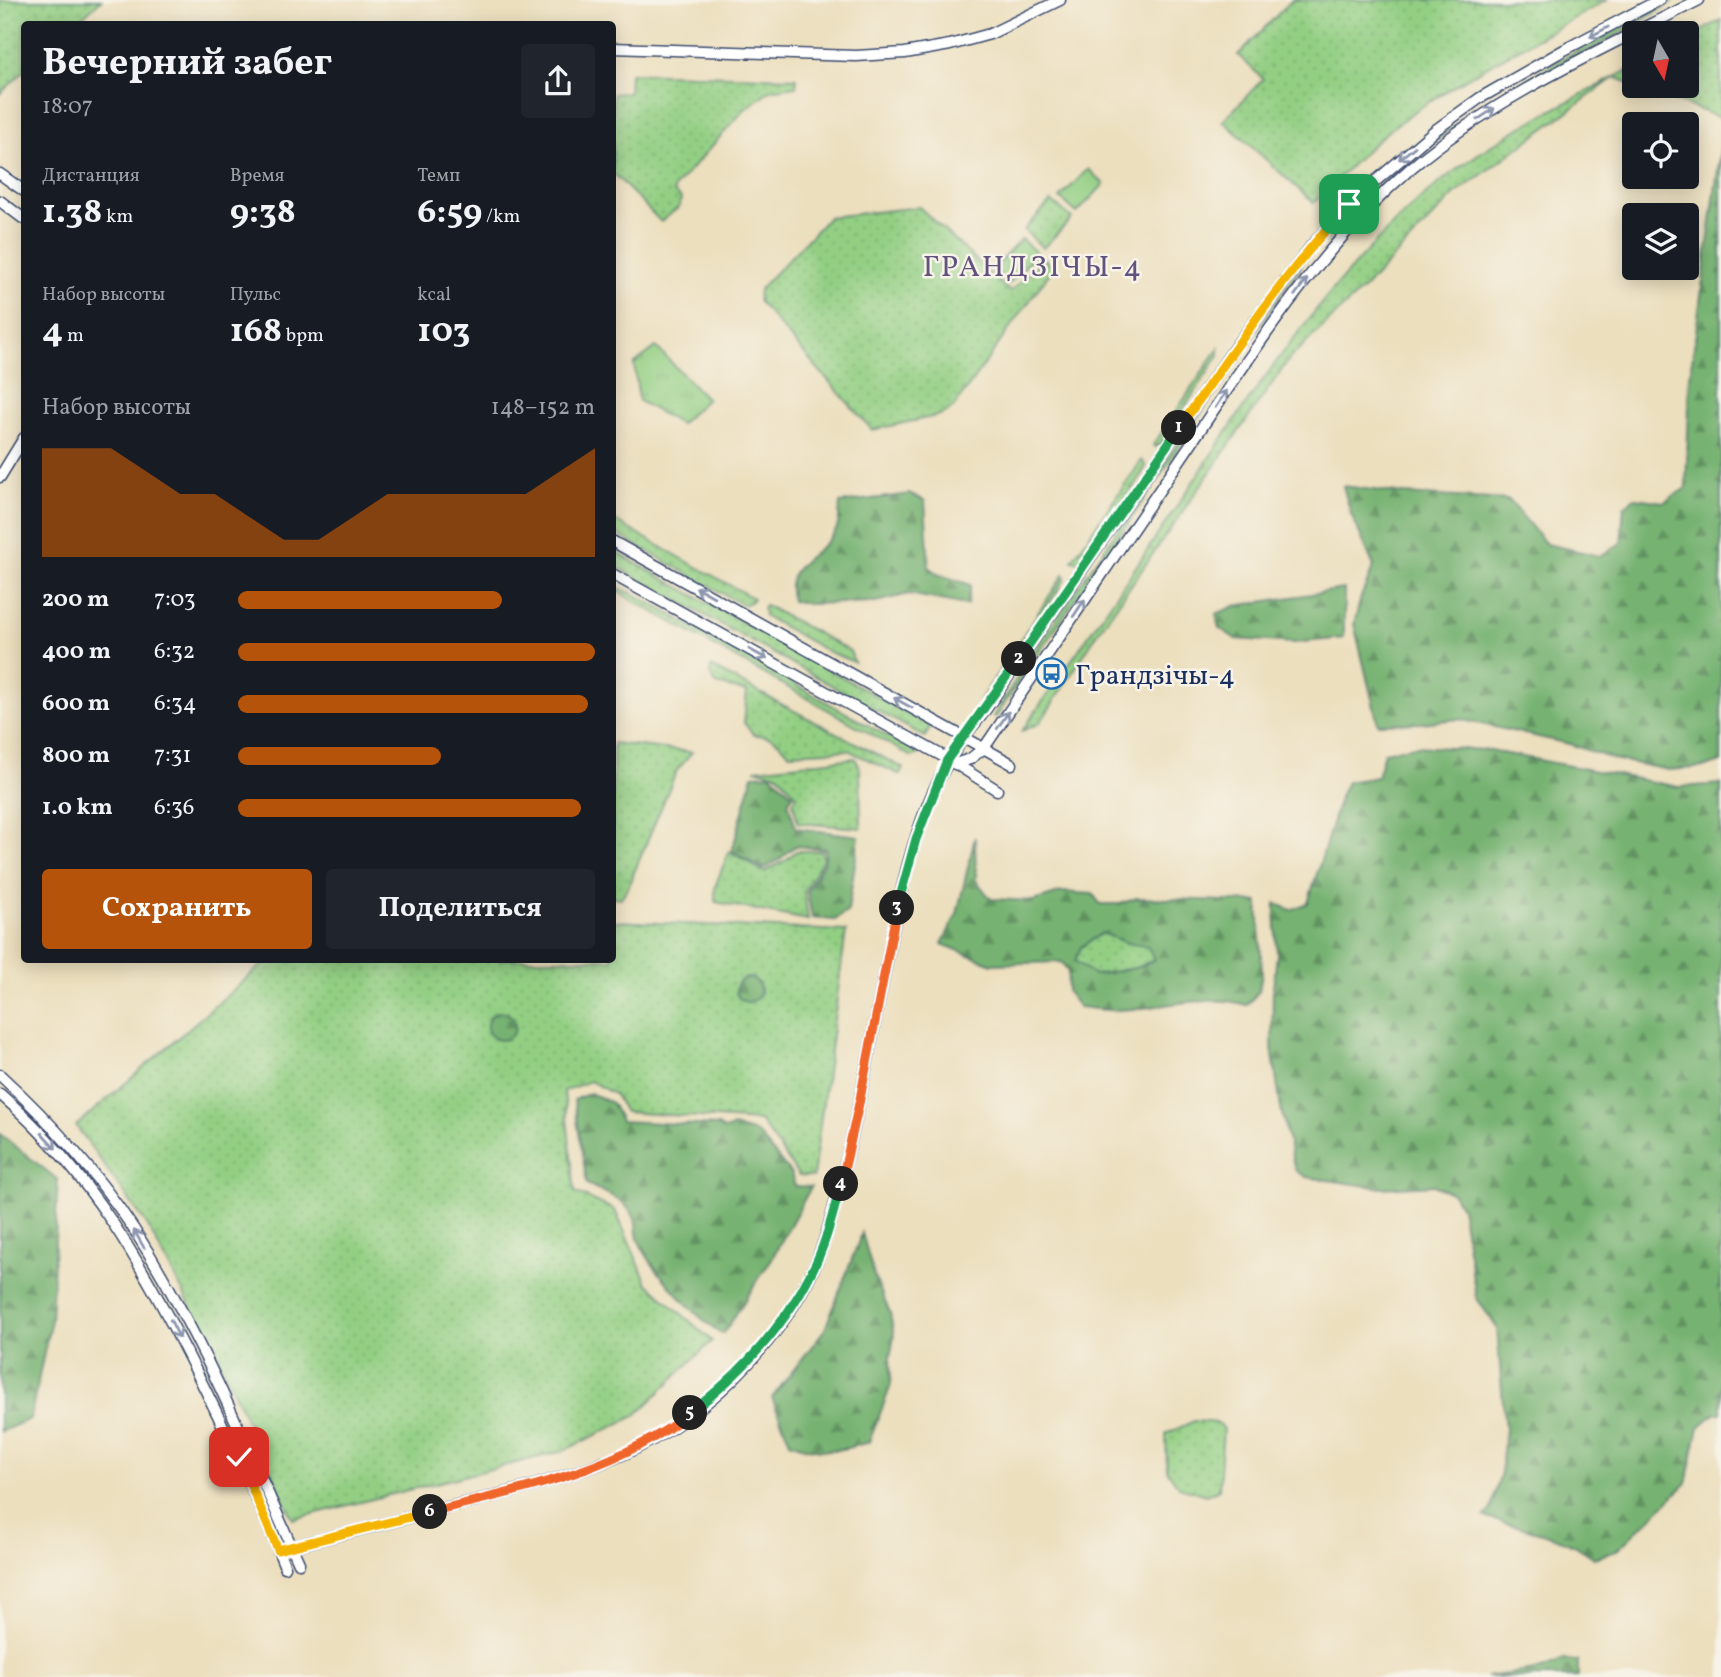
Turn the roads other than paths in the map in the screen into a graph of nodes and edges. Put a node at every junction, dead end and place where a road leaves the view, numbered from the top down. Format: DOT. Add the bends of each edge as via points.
graph roads {
  1 [pos="1060,0"];
  2 [pos="1660,0"];
  3 [pos="1699,0"];
  4 [pos="616,48"];
  5 [pos="0,174"];
  6 [pos="21,189"];
  7 [pos="0,201"];
  8 [pos="21,217"];
  9 [pos="1313,244"];
  10 [pos="1325,255"];
  11 [pos="21,443"];
  12 [pos="0,477"];
  13 [pos="616,543"];
  14 [pos="616,575"];
  15 [pos="963,736"];
  16 [pos="984,748"];
  17 [pos="951,762"];
  18 [pos="1012,764"];
  19 [pos="997,790"];
  20 [pos="0,1075"];
  21 [pos="0,1094"];
  22 [pos="82,1177"];
  23 [pos="96,1178"];
  24 [pos="292,1547"];
  25 [pos="278,1550"];
  26 [pos="299,1563"];
  27 [pos="285,1567"];
  1 -- 4 [label="street" via="990,34 905,53 856,56"];
  2 -- 9 [label="street, one-way" via="1480,98 1392,166"];
  10 -- 3 [label="street, one-way" via="1393,185 1455,136 1567,67"];
  5 -- 6 [label="street"];
  7 -- 8 [label="street"];
  9 -- 10 [label="street"];
  9 -- 15 [label="street" via="1236,346"];
  16 -- 10 [label="street, one-way" via="1249,358"];
  11 -- 12 [label="street"];
  15 -- 13 [label="street, one-way"];
  14 -- 17 [label="street, one-way"];
  15 -- 16 [label="street"];
  15 -- 17 [label="street"];
  16 -- 17 [label="street" via="970,759"];
  16 -- 18 [label="street"];
  17 -- 19 [label="street"];
  17 -- 24 [label="street" via="916,839 901,888 832,1216 813,1270 786,1317 754,1357 677,1424 574,1474"];
  20 -- 23 [label="street" via="40,1112"];
  21 -- 22 [label="street, one-way"];
  22 -- 23 [label="street" via="93,1186"];
  22 -- 25 [label="street, one-way" via="127,1242 174,1326 239,1457"];
  24 -- 23 [label="street, one-way" via="186,1318 133,1228"];
  24 -- 25 [label="street"];
  24 -- 26 [label="street"];
  25 -- 27 [label="street"];
}
